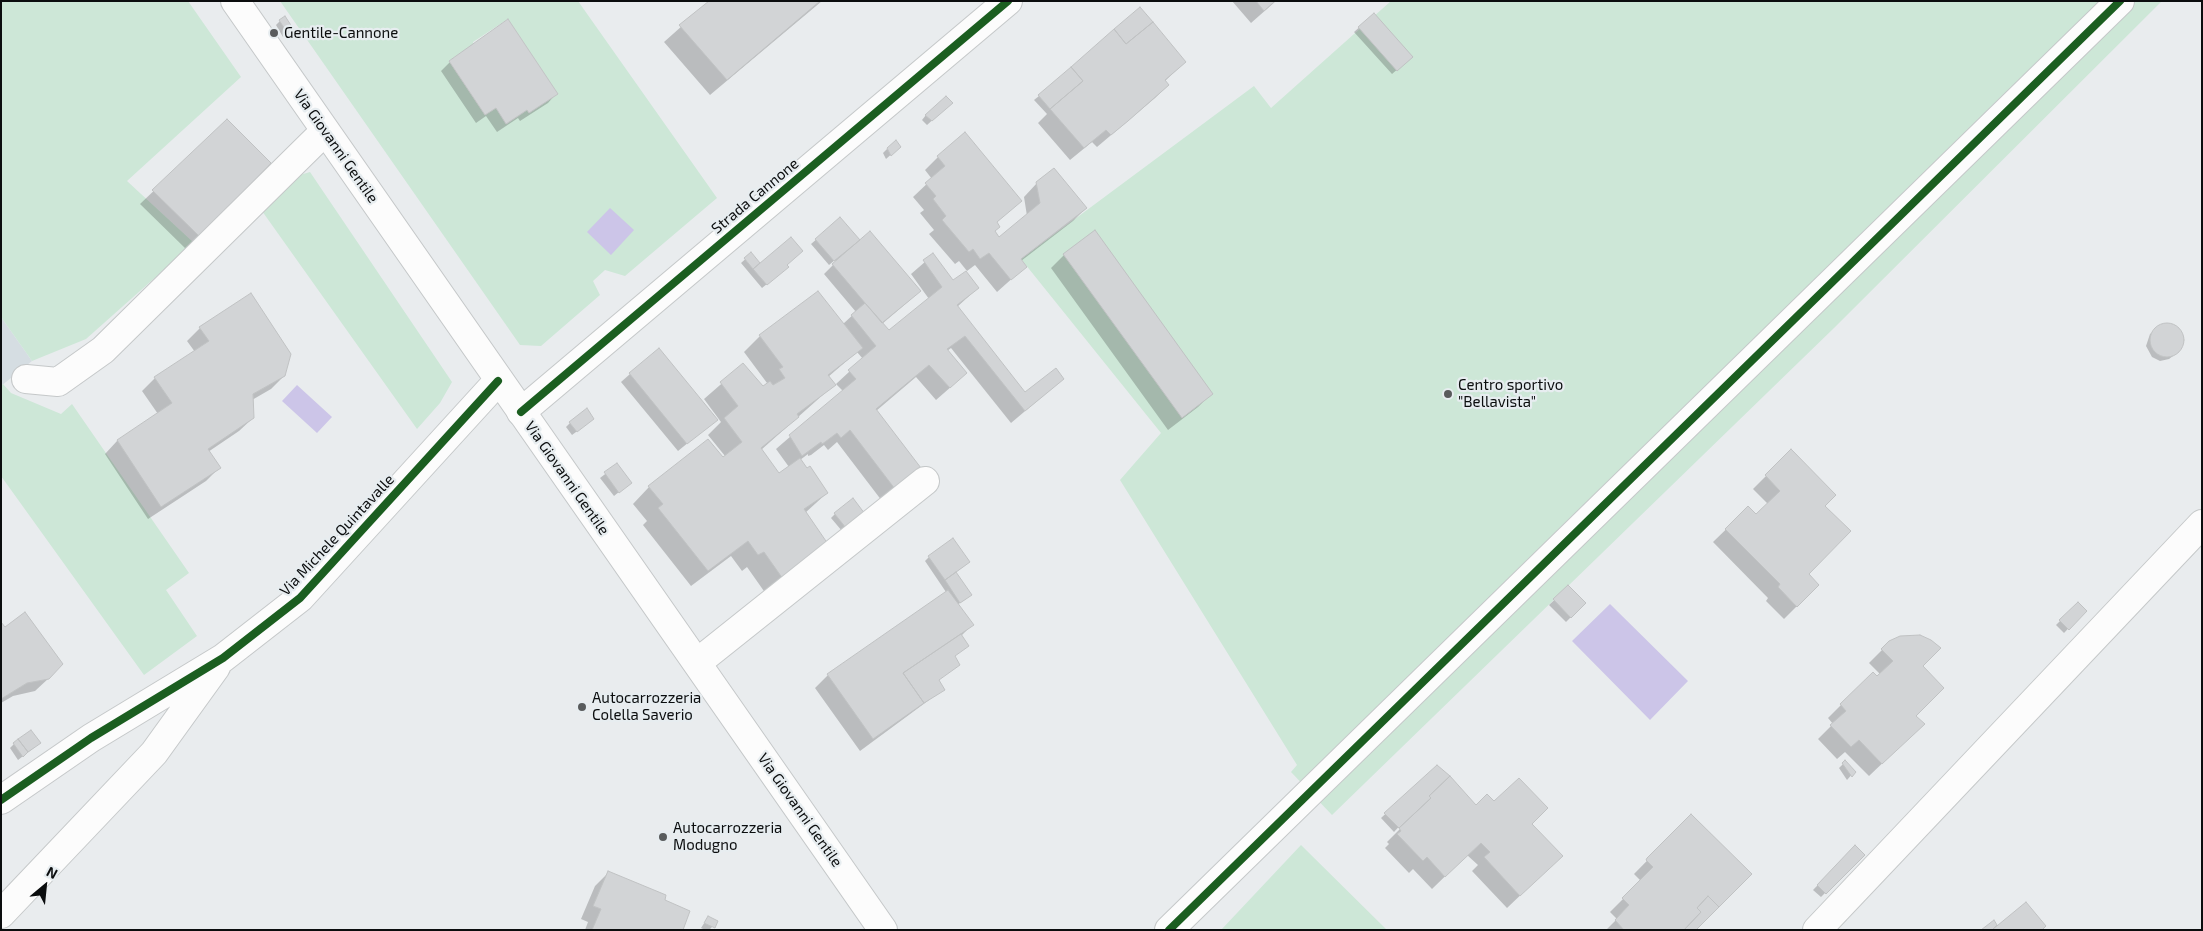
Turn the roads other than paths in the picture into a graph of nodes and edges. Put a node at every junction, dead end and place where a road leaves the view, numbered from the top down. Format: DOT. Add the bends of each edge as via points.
graph roads {
  1 [pos="235,1"];
  2 [pos="1008,1"];
  3 [pos="2120,1"];
  4 [pos="325,131"];
  5 [pos="26,379"];
  6 [pos="498,381"];
  7 [pos="521,412"];
  8 [pos="925,481"];
  9 [pos="2202,524"];
  10 [pos="223,658"];
  11 [pos="698,662"];
  12 [pos="1,800"];
  13 [pos="1,914"];
  14 [pos="883,930"];
  15 [pos="1169,930"];
  16 [pos="1817,930"];
  1 -- 4 [label="street, Via Giovanni Gentile"];
  2 -- 7 [label="street, Strada Cannone"];
  3 -- 15 [label="street"];
  4 -- 5 [label="street" via="103,350 58,382"];
  4 -- 6 [label="street, Via Giovanni Gentile"];
  6 -- 7 [label="street, Via Giovanni Gentile"];
  6 -- 10 [label="street, Via Michele Quintavalle" via="300,598"];
  7 -- 11 [label="street, Via Giovanni Gentile"];
  8 -- 11 [label="street"];
  9 -- 16 [label="street"];
  10 -- 12 [label="street, Via Michele Quintavalle" via="90,738"];
  10 -- 13 [label="street" via="154,753"];
  11 -- 14 [label="street, Via Giovanni Gentile"];
}
